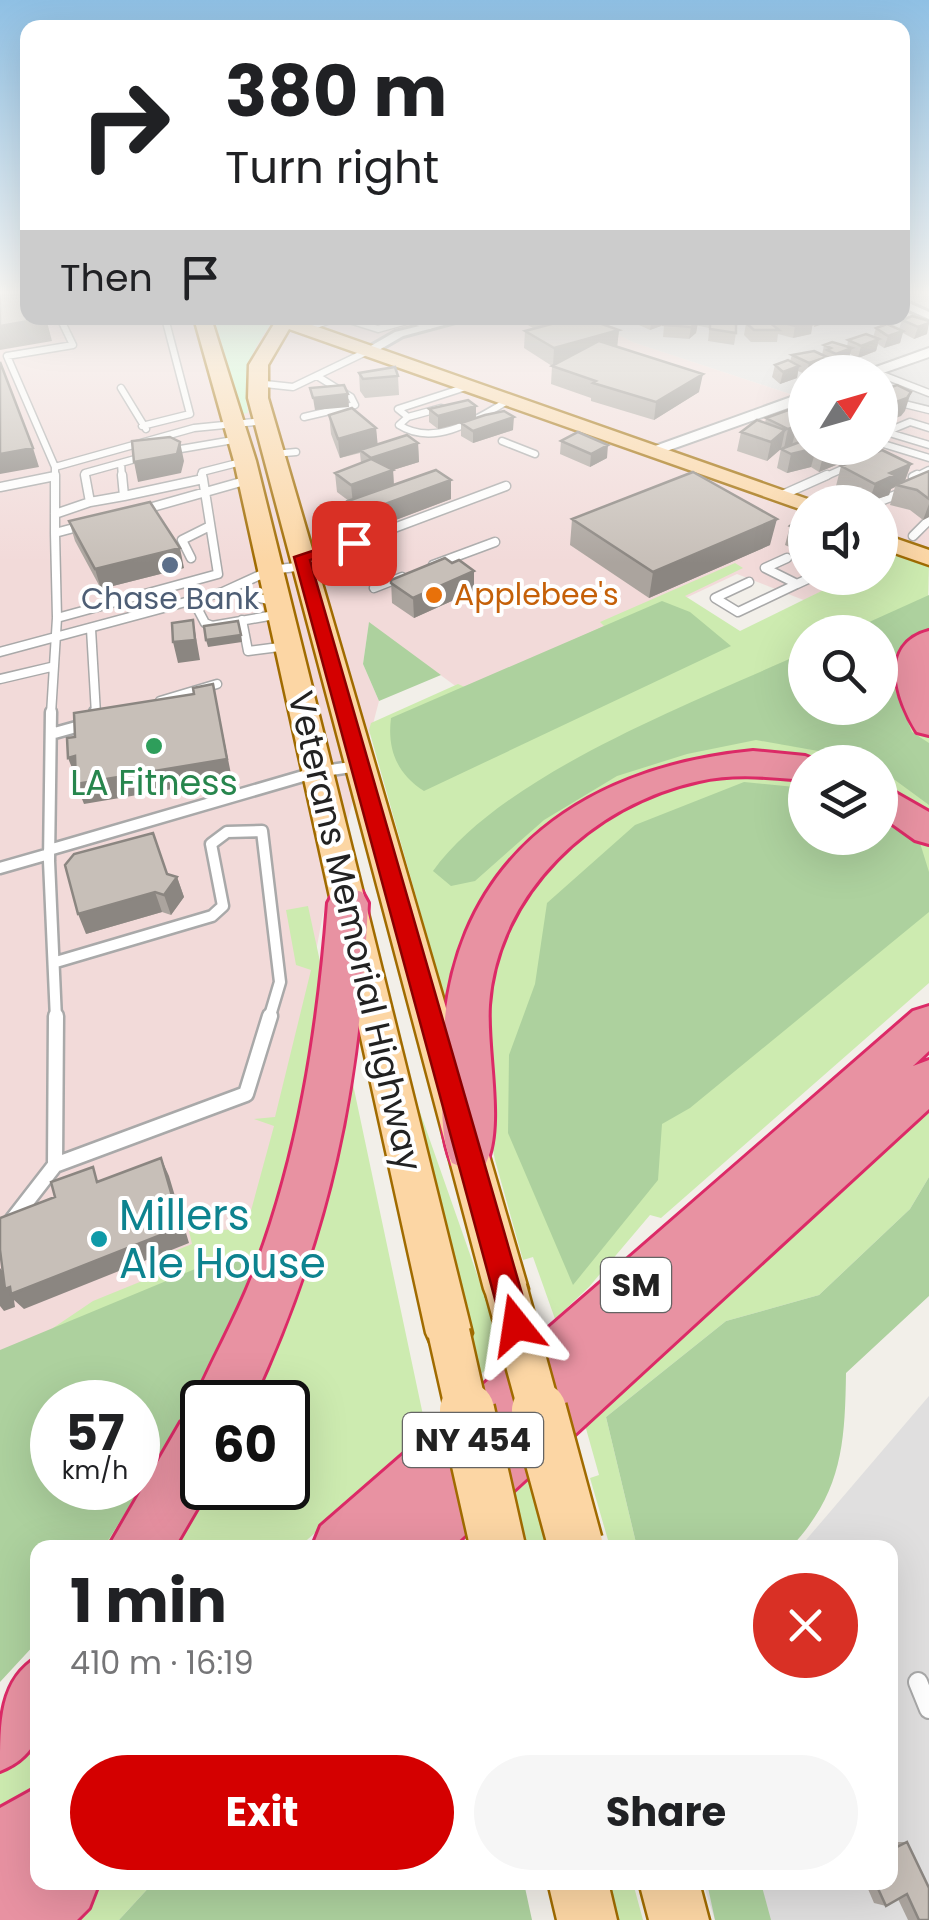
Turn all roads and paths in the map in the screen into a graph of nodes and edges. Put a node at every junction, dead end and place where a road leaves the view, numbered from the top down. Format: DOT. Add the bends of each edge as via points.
graph roads {
  1 [pos="256,383"];
  2 [pos="19,384"];
  3 [pos="182,384"];
  4 [pos="222,384"];
  5 [pos="263,384"];
  6 [pos="299,384"];
  7 [pos="329,384"];
  8 [pos="462,384"];
  9 [pos="905,384"];
  10 [pos="469,386"];
  11 [pos="120,388"];
  12 [pos="929,392"];
  13 [pos="445,397"];
  14 [pos="509,400"];
  15 [pos="898,402"];
  16 [pos="788,407"];
  17 [pos="929,410"];
  18 [pos="304,417"];
  19 [pos="408,417"];
  20 [pos="265,420"];
  21 [pos="142,426"];
  22 [pos="929,428"];
  23 [pos="164,435"];
  24 [pos="502,441"];
  25 [pos="198,444"];
  26 [pos="929,445"];
  27 [pos="898,449"];
  28 [pos="652,450"];
  29 [pos="242,451"];
  30 [pos="534,454"];
  31 [pos="929,458"];
  32 [pos="121,463"];
  33 [pos="855,465"];
  34 [pos="929,470"];
  35 [pos="55,471"];
  36 [pos="205,472"];
  37 [pos="823,485"];
  38 [pos="506,486"];
  39 [pos="0,487"];
  40 [pos="898,494"];
  41 [pos="205,495"];
  42 [pos="124,496"];
  43 [pos="788,499"];
  44 [pos="90,502"];
  45 [pos="137,512"];
  46 [pos="54,514"];
  47 [pos="104,520"];
  48 [pos="210,526"];
  49 [pos="54,533"];
  50 [pos="924,533"];
  51 [pos="898,535"];
  52 [pos="494,542"];
  53 [pos="898,544"];
  54 [pos="786,558"];
  55 [pos="929,558"];
  56 [pos="303,562"];
  57 [pos="428,568"];
  58 [pos="271,570"];
  59 [pos="410,574"];
  60 [pos="198,579"];
  61 [pos="788,580"];
  62 [pos="749,582"];
  63 [pos="374,588"];
  64 [pos="788,588"];
  65 [pos="223,592"];
  66 [pos="193,600"];
  67 [pos="278,608"];
  68 [pos="57,618"];
  69 [pos="242,620"];
  70 [pos="91,629"];
  71 [pos="52,640"];
  72 [pos="929,641"];
  73 [pos="288,646"];
  74 [pos="0,652"];
  75 [pos="52,667"];
  76 [pos="0,680"];
  77 [pos="218,684"];
  78 [pos="148,705"];
  79 [pos="114,716"];
  80 [pos="96,721"];
  81 [pos="929,724"];
  82 [pos="51,734"];
  83 [pos="362,765"];
  84 [pos="788,767"];
  85 [pos="318,772"];
  86 [pos="898,809"];
  87 [pos="929,831"];
  88 [pos="49,852"];
  89 [pos="0,868"];
  90 [pos="348,903"];
  91 [pos="56,962"];
  92 [pos="929,999"];
  93 [pos="929,1024"];
  94 [pos="871,1074"];
  95 [pos="929,1080"];
  96 [pos="469,1148"];
  97 [pos="55,1165"];
  98 [pos="0,1236"];
  99 [pos="234,1380"];
  100 [pos="180,1480"];
  101 [pos="144,1540"];
  102 [pos="352,1540"];
  103 [pos="414,1540"];
  104 [pos="496,1540"];
  105 [pos="575,1540"];
  106 [pos="918,1682"];
  107 [pos="30,1700"];
  108 [pos="929,1709"];
  109 [pos="0,1738"];
  110 [pos="30,1829"];
  111 [pos="0,1856"];
  112 [pos="54,1890"];
  113 [pos="580,1890"];
  114 [pos="671,1890"];
  115 [pos="26,1920"];
  116 [pos="587,1920"];
  117 [pos="679,1920"];
  1 -- 20 [label="main road, Veterans Memorial Highway / NY 454"];
  2 -- 35 [label="lane"];
  3 -- 21 [label="lane" via="190,414"];
  4 -- 29 [label="main road, Veterans Memorial Highway / NY 454"];
  5 -- 6 [label="lane"];
  7 -- 18 [label="lane" via="354,406"];
  8 -- 10 [label="main road"];
  9 -- 12 [label="lane"];
  10 -- 13 [label="lane"];
  10 -- 14 [label="main road"];
  11 -- 21 [label="lane"];
  13 -- 19 [label="lane" via="454,404"];
  13 -- 19 [label="lane" via="398,409"];
  14 -- 19 [label="lane" via="480,420 423,434 402,429"];
  14 -- 28 [label="main road"];
  15 -- 17 [label="lane"];
  16 -- 28 [label="street"];
  20 -- 29 [label="lane"];
  20 -- 56 [label="main road, Veterans Memorial Highway / NY 454" via="285,453"];
  21 -- 23 [label="lane"];
  22 -- 26 [label="lane" via="910,422 886,432"];
  23 -- 29 [label="lane"];
  23 -- 35 [label="lane"];
  24 -- 30 [label="lane"];
  25 -- 29 [label="lane"];
  25 -- 32 [label="lane"];
  25 -- 36 [label="lane"];
  27 -- 31 [label="lane"];
  28 -- 43 [label="main road"];
  29 -- 36 [label="lane"];
  29 -- 41 [label="lane"];
  29 -- 58 [label="main road, Veterans Memorial Highway / NY 454"];
  32 -- 42 [label="lane"];
  32 -- 44 [label="lane" via="85,473"];
  33 -- 37 [label="lane"];
  34 -- 40 [label="lane" via="913,477 916,487"];
  35 -- 39 [label="lane"];
  35 -- 46 [label="lane"];
  36 -- 41 [label="lane"];
  36 -- 42 [label="lane"];
  38 -- 56 [label="lane"];
  41 -- 45 [label="lane"];
  41 -- 48 [label="lane"];
  42 -- 44 [label="lane"];
  44 -- 46 [label="lane"];
  46 -- 49 [label="lane"];
  47 -- 49 [label="lane"];
  48 -- 60 [label="lane" via="218,574"];
  48 -- 60 [label="lane" via="182,540"];
  49 -- 68 [label="lane"];
  50 -- 51 [label="main road"];
  52 -- 57 [label="lane"];
  53 -- 55 [label="main road"];
  54 -- 61 [label="lane" via="765,568"];
  56 -- 58 [label="lane"];
  56 -- 83 [label="main road, Veterans Memorial Highway / NY 454"];
  58 -- 65 [label="lane"];
  58 -- 67 [label="main road, Veterans Memorial Highway / NY 454"];
  59 -- 63 [label="lane"];
  60 -- 68 [label="lane"];
  62 -- 64 [label="lane" via="715,598 738,612"];
  65 -- 66 [label="lane"];
  65 -- 67 [label="lane" via="244,592"];
  66 -- 69 [label="lane" via="204,623"];
  66 -- 70 [label="lane"];
  67 -- 69 [label="lane"];
  67 -- 73 [label="main road, Veterans Memorial Highway / NY 454"];
  68 -- 71 [label="lane"];
  69 -- 73 [label="lane" via="248,651"];
  70 -- 71 [label="lane"];
  70 -- 80 [label="lane"];
  71 -- 74 [label="lane"];
  71 -- 75 [label="lane"];
  72 -- 81 [label="highway" via="912,662 910,681"];
  73 -- 85 [label="main road, Veterans Memorial Highway / NY 454"];
  75 -- 76 [label="lane"];
  75 -- 82 [label="lane"];
  77 -- 78 [label="lane"];
  79 -- 80 [label="lane"];
  80 -- 82 [label="lane"];
  82 -- 88 [label="lane"];
  83 -- 85 [label="lane"];
  83 -- 96 [label="main road, Veterans Memorial Highway / NY 454"];
  84 -- 96 [label="highway" via="736,762 656,780 586,813 536,854 490,917 472,968"];
  85 -- 88 [label="lane"];
  85 -- 90 [label="main road, Veterans Memorial Highway / NY 454"];
  86 -- 87 [label="highway"];
  88 -- 89 [label="lane"];
  88 -- 91 [label="lane"];
  90 -- 99 [label="highway" via="337,1062 320,1150 298,1233"];
  90 -- 104 [label="main road, Veterans Memorial Highway / NY 454, bridge"];
  91 -- 97 [label="lane"];
  91 -- 97 [label="lane" via="212,916 224,906 212,844 227,832 262,831 280,982 246,1094"];
  92 -- 94 [label="highway"];
  93 -- 94 [label="highway, SM"];
  94 -- 102 [label="highway, SM"];
  95 -- 103 [label="highway, SM"];
  96 -- 105 [label="main road, Veterans Memorial Highway / NY 454, bridge"];
  97 -- 98 [label="lane"];
  100 -- 101 [label="highway"];
  106 -- 108 [label="lane"];
  107 -- 109 [label="highway"];
  110 -- 111 [label="highway"];
  112 -- 115 [label="highway"];
  113 -- 116 [label="main road"];
  114 -- 117 [label="main road"];
}
